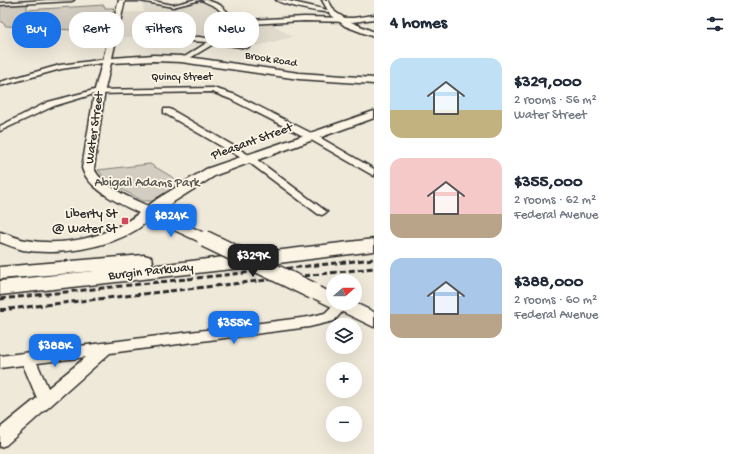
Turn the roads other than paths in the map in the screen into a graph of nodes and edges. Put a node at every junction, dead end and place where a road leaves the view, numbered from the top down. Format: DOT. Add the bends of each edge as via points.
graph roads {
  1 [pos="72,0"];
  2 [pos="122,0"];
  3 [pos="141,0"];
  4 [pos="198,0"];
  5 [pos="203,0"];
  6 [pos="278,0"];
  7 [pos="325,0"];
  8 [pos="15,2"];
  9 [pos="0,4"];
  10 [pos="310,8"];
  11 [pos="330,11"];
  12 [pos="374,17"];
  13 [pos="320,19"];
  14 [pos="342,20"];
  15 [pos="356,27"];
  16 [pos="374,32"];
  17 [pos="374,35"];
  18 [pos="204,47"];
  19 [pos="186,59"];
  20 [pos="107,61"];
  21 [pos="374,81"];
  22 [pos="0,84"];
  23 [pos="100,91"];
  24 [pos="167,111"];
  25 [pos="374,114"];
  26 [pos="0,129"];
  27 [pos="312,136"];
  28 [pos="250,158"];
  29 [pos="374,173"];
  30 [pos="148,212"];
  31 [pos="322,212"];
  32 [pos="0,237"];
  33 [pos="374,244"];
  34 [pos="0,273"];
  35 [pos="0,288"];
  36 [pos="326,297"];
  37 [pos="333,310"];
  38 [pos="353,310"];
  39 [pos="374,320"];
  40 [pos="106,348"];
  41 [pos="27,358"];
  42 [pos="0,362"];
  43 [pos="46,400"];
  44 [pos="0,439"];
  1 -- 8 [label="street"];
  2 -- 3 [label="street"];
  2 -- 20 [label="main road, Water Street"];
  3 -- 4 [label="street" via="173,6"];
  5 -- 13 [label="street" via="218,6 229,16 243,21"];
  6 -- 10 [label="street"];
  7 -- 11 [label="main road"];
  8 -- 9 [label="street"];
  10 -- 11 [label="street"];
  10 -- 13 [label="street" via="327,16"];
  11 -- 14 [label="main road"];
  12 -- 14 [label="street"];
  13 -- 14 [label="street"];
  13 -- 15 [label="street"];
  14 -- 15 [label="main road"];
  14 -- 16 [label="main road"];
  15 -- 17 [label="main road"];
  18 -- 19 [label="street"];
  19 -- 20 [label="main road, Brook Road"];
  19 -- 21 [label="main road, Brook Road" via="299,76"];
  20 -- 22 [label="street, Brook Road" via="58,67"];
  20 -- 23 [label="main road, Water Street"];
  23 -- 26 [label="street, Quincy Street" via="56,102"];
  23 -- 27 [label="street, Quincy Street" via="215,90"];
  23 -- 30 [label="main road, Water Street" via="88,171 101,186"];
  24 -- 28 [label="street"];
  25 -- 27 [label="main road, Pleasant Street"];
  27 -- 28 [label="main road, Pleasant Street"];
  27 -- 29 [label="street, Quincy Street"];
  28 -- 30 [label="main road, Pleasant Street" via="208,174"];
  28 -- 31 [label="street"];
  30 -- 32 [label="main road, Pleasant Street" via="131,227 118,233 97,241 74,245 31,246"];
  30 -- 36 [label="main road, Water Street, bridge"];
  33 -- 34 [label="main road, Burgin Parkway"];
  33 -- 35 [label="main road, Burgin Parkway" via="232,263"];
  37 -- 40 [label="street" via="329,316 309,322"];
  38 -- 39 [label="main road, Water Street"];
  40 -- 41 [label="street"];
  40 -- 43 [label="street"];
  41 -- 42 [label="street"];
  41 -- 43 [label="street"];
  43 -- 44 [label="street"];
}
